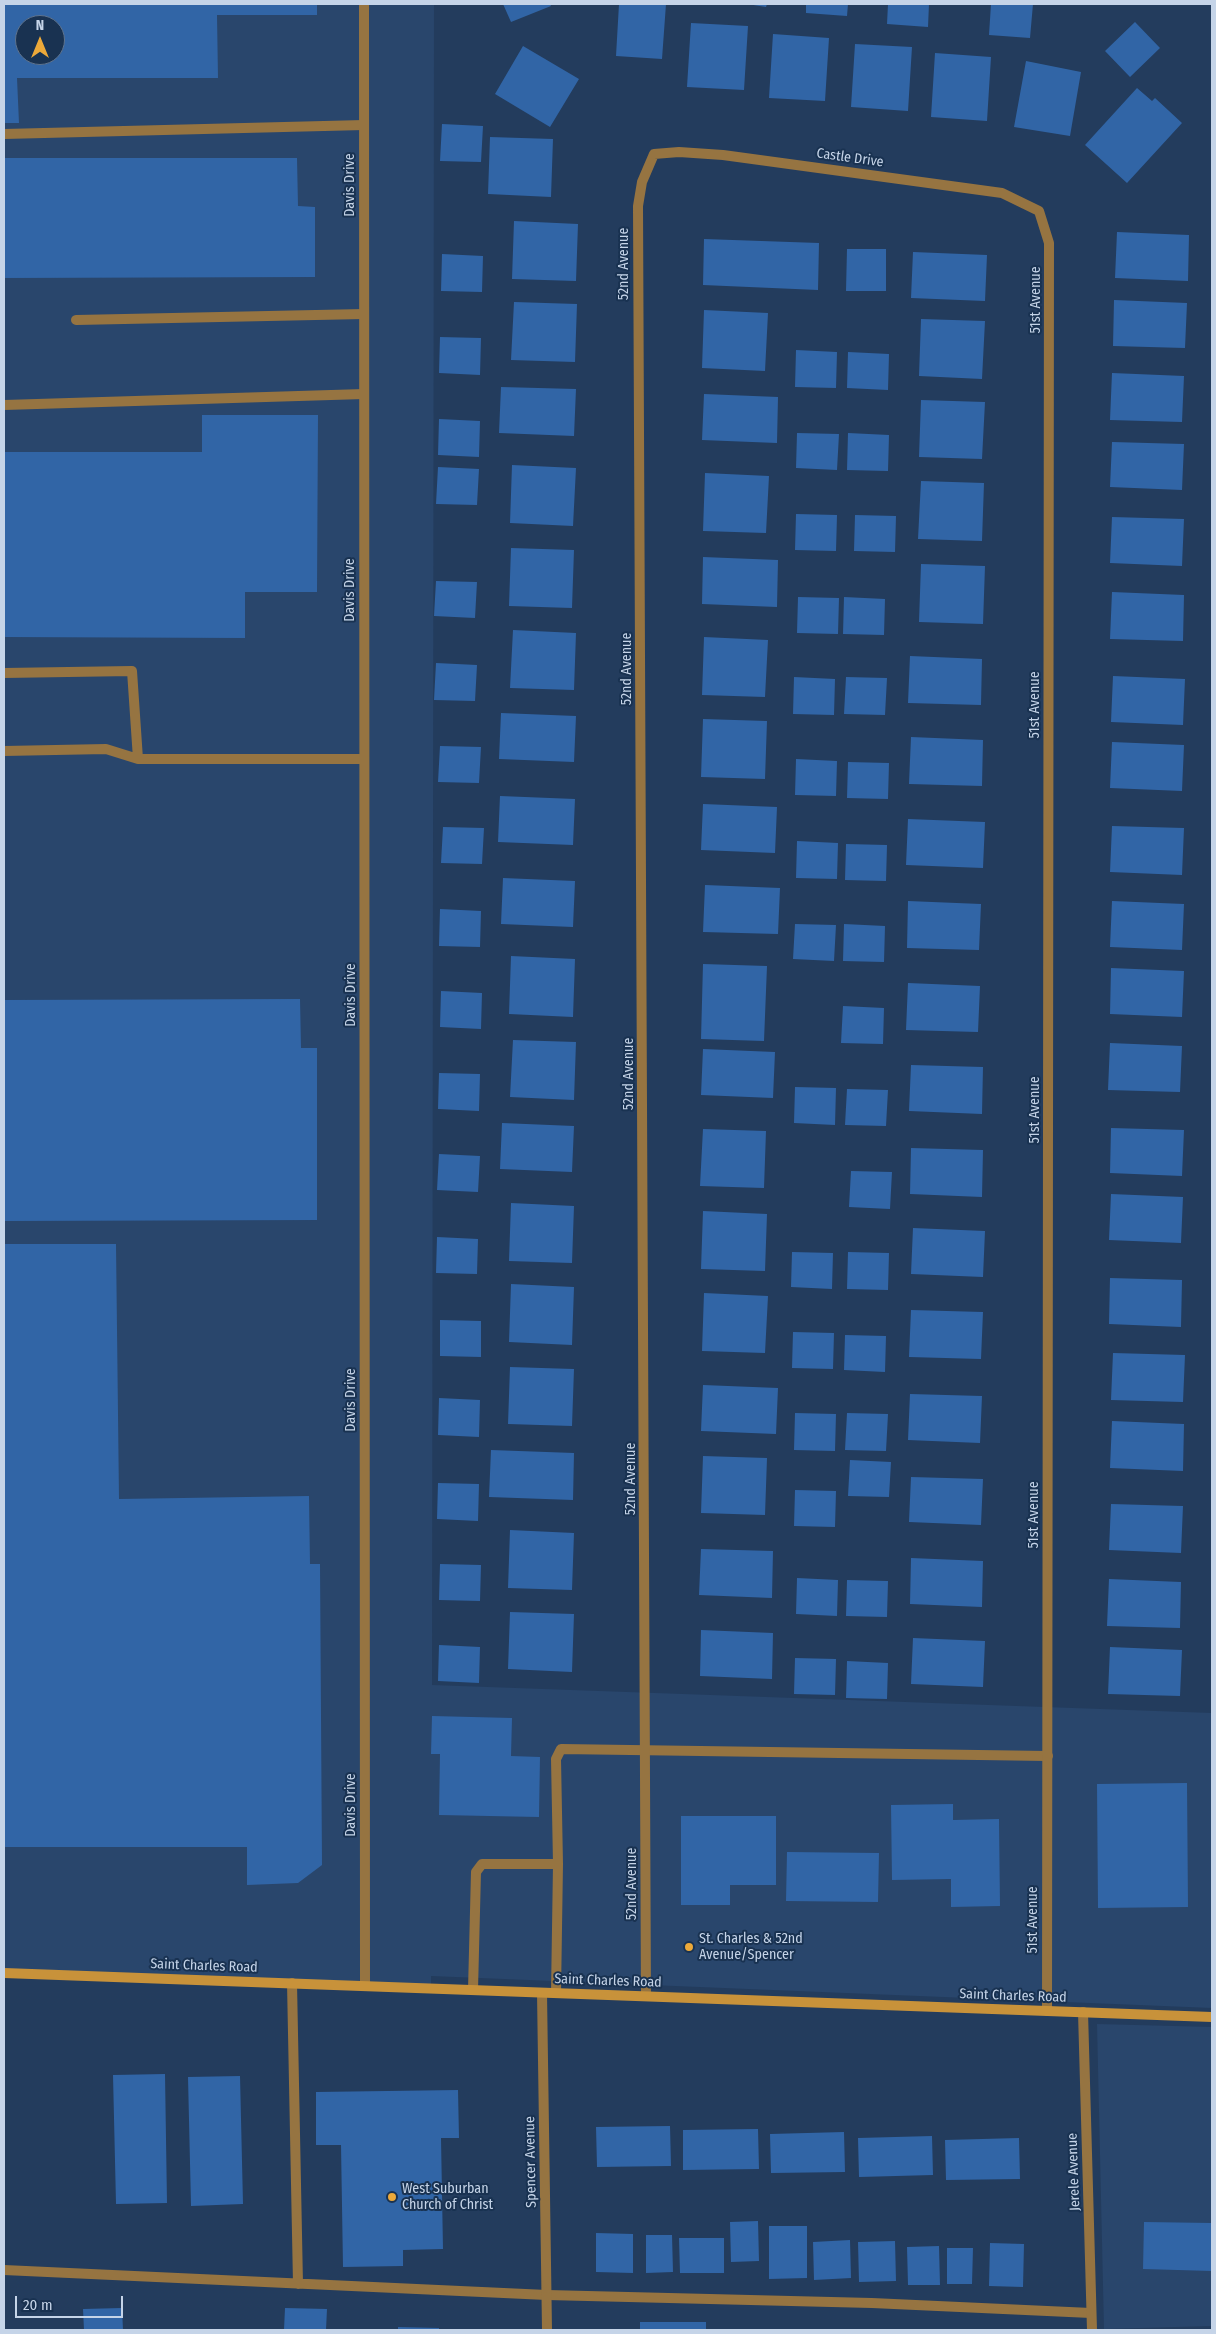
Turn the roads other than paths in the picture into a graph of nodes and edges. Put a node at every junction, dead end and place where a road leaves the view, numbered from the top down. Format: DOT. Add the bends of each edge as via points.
graph roads {
  1 [pos="364,4"];
  2 [pos="364,125"];
  3 [pos="4,134"];
  4 [pos="654,154"];
  5 [pos="1039,211"];
  6 [pos="364,314"];
  7 [pos="76,320"];
  8 [pos="364,394"];
  9 [pos="4,405"];
  10 [pos="4,673"];
  11 [pos="4,751"];
  12 [pos="138,759"];
  13 [pos="364,759"];
  14 [pos="646,1750"];
  15 [pos="1048,1756"];
  16 [pos="558,1864"];
  17 [pos="4,1972"];
  18 [pos="292,1983"];
  19 [pos="365,1986"];
  20 [pos="474,1990"];
  21 [pos="542,1992"];
  22 [pos="556,1992"];
  23 [pos="646,1996"];
  24 [pos="1047,2011"];
  25 [pos="1083,2012"];
  26 [pos="1212,2017"];
  27 [pos="4,2270"];
  28 [pos="298,2284"];
  29 [pos="546,2295"];
  30 [pos="1091,2313"];
  31 [pos="547,2330"];
  32 [pos="1092,2330"];
  1 -- 2 [label="street, Davis Drive"];
  2 -- 3 [label="street"];
  2 -- 6 [label="street, Davis Drive"];
  4 -- 5 [label="street, Castle Drive" via="723,154 1002,193"];
  4 -- 14 [label="street, 52nd Avenue" via="642,182 638,206"];
  5 -- 15 [label="street, 51st Avenue" via="1049,244"];
  6 -- 7 [label="street"];
  6 -- 8 [label="street, Davis Drive"];
  8 -- 9 [label="street"];
  8 -- 13 [label="street, Davis Drive"];
  10 -- 12 [label="street" via="132,671"];
  11 -- 12 [label="street" via="106,749"];
  12 -- 13 [label="street"];
  13 -- 19 [label="street, Davis Drive"];
  14 -- 15 [label="street"];
  14 -- 16 [label="street" via="561,1749 556,1759"];
  14 -- 23 [label="street, 52nd Avenue"];
  15 -- 24 [label="street, 51st Avenue"];
  16 -- 20 [label="street" via="482,1864 476,1872"];
  16 -- 22 [label="street"];
  17 -- 18 [label="main road, Saint Charles Road"];
  18 -- 19 [label="main road, Saint Charles Road"];
  18 -- 28 [label="street"];
  19 -- 20 [label="main road, Saint Charles Road"];
  20 -- 21 [label="main road, Saint Charles Road"];
  21 -- 22 [label="main road, Saint Charles Road"];
  21 -- 29 [label="street, Spencer Avenue"];
  22 -- 23 [label="main road, Saint Charles Road"];
  23 -- 24 [label="main road, Saint Charles Road"];
  24 -- 25 [label="main road, Saint Charles Road"];
  25 -- 26 [label="main road, Saint Charles Road"];
  25 -- 30 [label="street, Jerele Avenue"];
  27 -- 28 [label="street"];
  28 -- 29 [label="street"];
  29 -- 30 [label="street" via="872,2303"];
  29 -- 31 [label="street, Spencer Avenue"];
  30 -- 32 [label="street, Jerele Avenue"];
}
